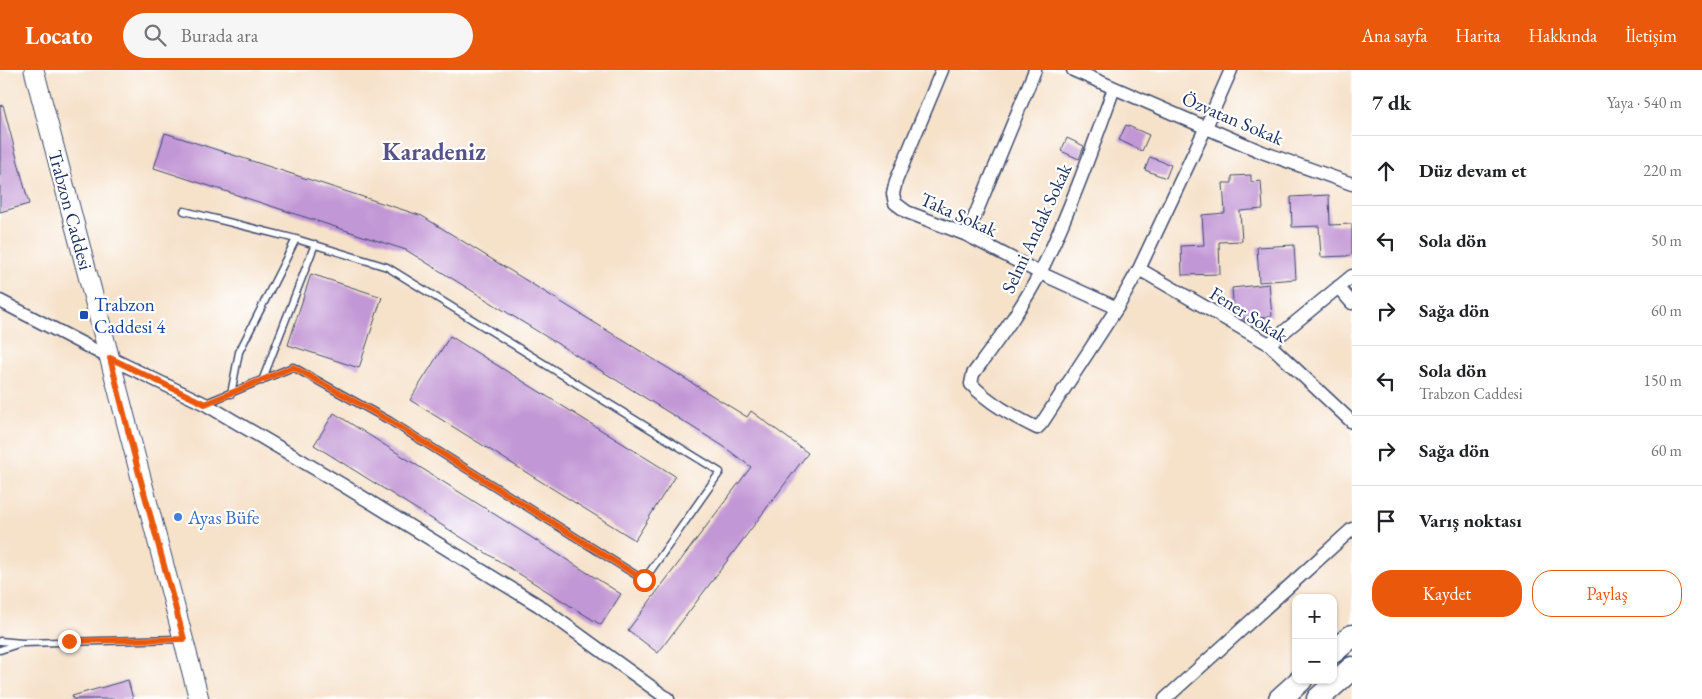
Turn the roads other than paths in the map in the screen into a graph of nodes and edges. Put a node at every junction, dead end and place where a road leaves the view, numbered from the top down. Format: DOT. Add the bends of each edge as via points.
graph roads {
  1 [pos="34,70"];
  2 [pos="942,70"];
  3 [pos="1035,70"];
  4 [pos="1073,70"];
  5 [pos="1231,70"];
  6 [pos="1114,88"];
  7 [pos="1206,127"];
  8 [pos="1352,184"];
  9 [pos="184,211"];
  10 [pos="966,235"];
  11 [pos="296,239"];
  12 [pos="314,244"];
  13 [pos="1139,269"];
  14 [pos="1040,273"];
  15 [pos="1352,276"];
  16 [pos="1338,287"];
  17 [pos="0,301"];
  18 [pos="1352,303"];
  19 [pos="1117,308"];
  20 [pos="1269,344"];
  21 [pos="110,358"];
  22 [pos="262,380"];
  23 [pos="231,394"];
  24 [pos="205,404"];
  25 [pos="1352,422"];
  26 [pos="1352,528"];
  27 [pos="1352,636"];
  28 [pos="184,639"];
  29 [pos="0,641"];
  30 [pos="22,643"];
  31 [pos="1337,649"];
  32 [pos="0,650"];
  33 [pos="1352,668"];
  34 [pos="1297,684"];
  35 [pos="198,699"];
  36 [pos="668,699"];
  37 [pos="1165,699"];
  38 [pos="1280,699"];
  39 [pos="1318,699"];
  1 -- 21 [label="main road, Trabzon Caddesi"];
  2 -- 10 [label="street, Taka Sokak" via="893,194 896,203 907,212"];
  3 -- 10 [label="street"];
  4 -- 6 [label="street, Özvatan Sokak"];
  5 -- 7 [label="street"];
  6 -- 7 [label="street, Özvatan Sokak"];
  6 -- 14 [label="street, Selmi Andak Sokak" via="1079,184"];
  7 -- 8 [label="street, Özvatan Sokak" via="1262,152"];
  7 -- 13 [label="street"];
  9 -- 11 [label="lane"];
  10 -- 14 [label="street, Taka Sokak"];
  11 -- 12 [label="lane"];
  11 -- 23 [label="lane" via="239,352"];
  12 -- 22 [label="lane"];
  12 -- 22 [label="lane" via="387,266 720,472 644,580 390,421 293,367"];
  13 -- 19 [label="street"];
  13 -- 20 [label="street, Fener Sokak"];
  14 -- 19 [label="street, Taka Sokak"];
  14 -- 19 [label="street, Selmi Andak Sokak" via="1017,313 973,374 971,384 983,396 1036,428"];
  15 -- 16 [label="street"];
  16 -- 18 [label="street"];
  16 -- 20 [label="street"];
  17 -- 21 [label="street"];
  20 -- 25 [label="street, Fener Sokak"];
  21 -- 24 [label="street"];
  21 -- 28 [label="main road, Trabzon Caddesi"];
  22 -- 23 [label="lane"];
  23 -- 24 [label="lane"];
  24 -- 36 [label="street" via="538,605"];
  26 -- 37 [label="street"];
  27 -- 31 [label="highway"];
  28 -- 30 [label="lane"];
  28 -- 35 [label="main road, Trabzon Caddesi"];
  29 -- 30 [label="lane"];
  30 -- 32 [label="lane"];
  33 -- 39 [label="highway"];
  34 -- 38 [label="highway"];
}
